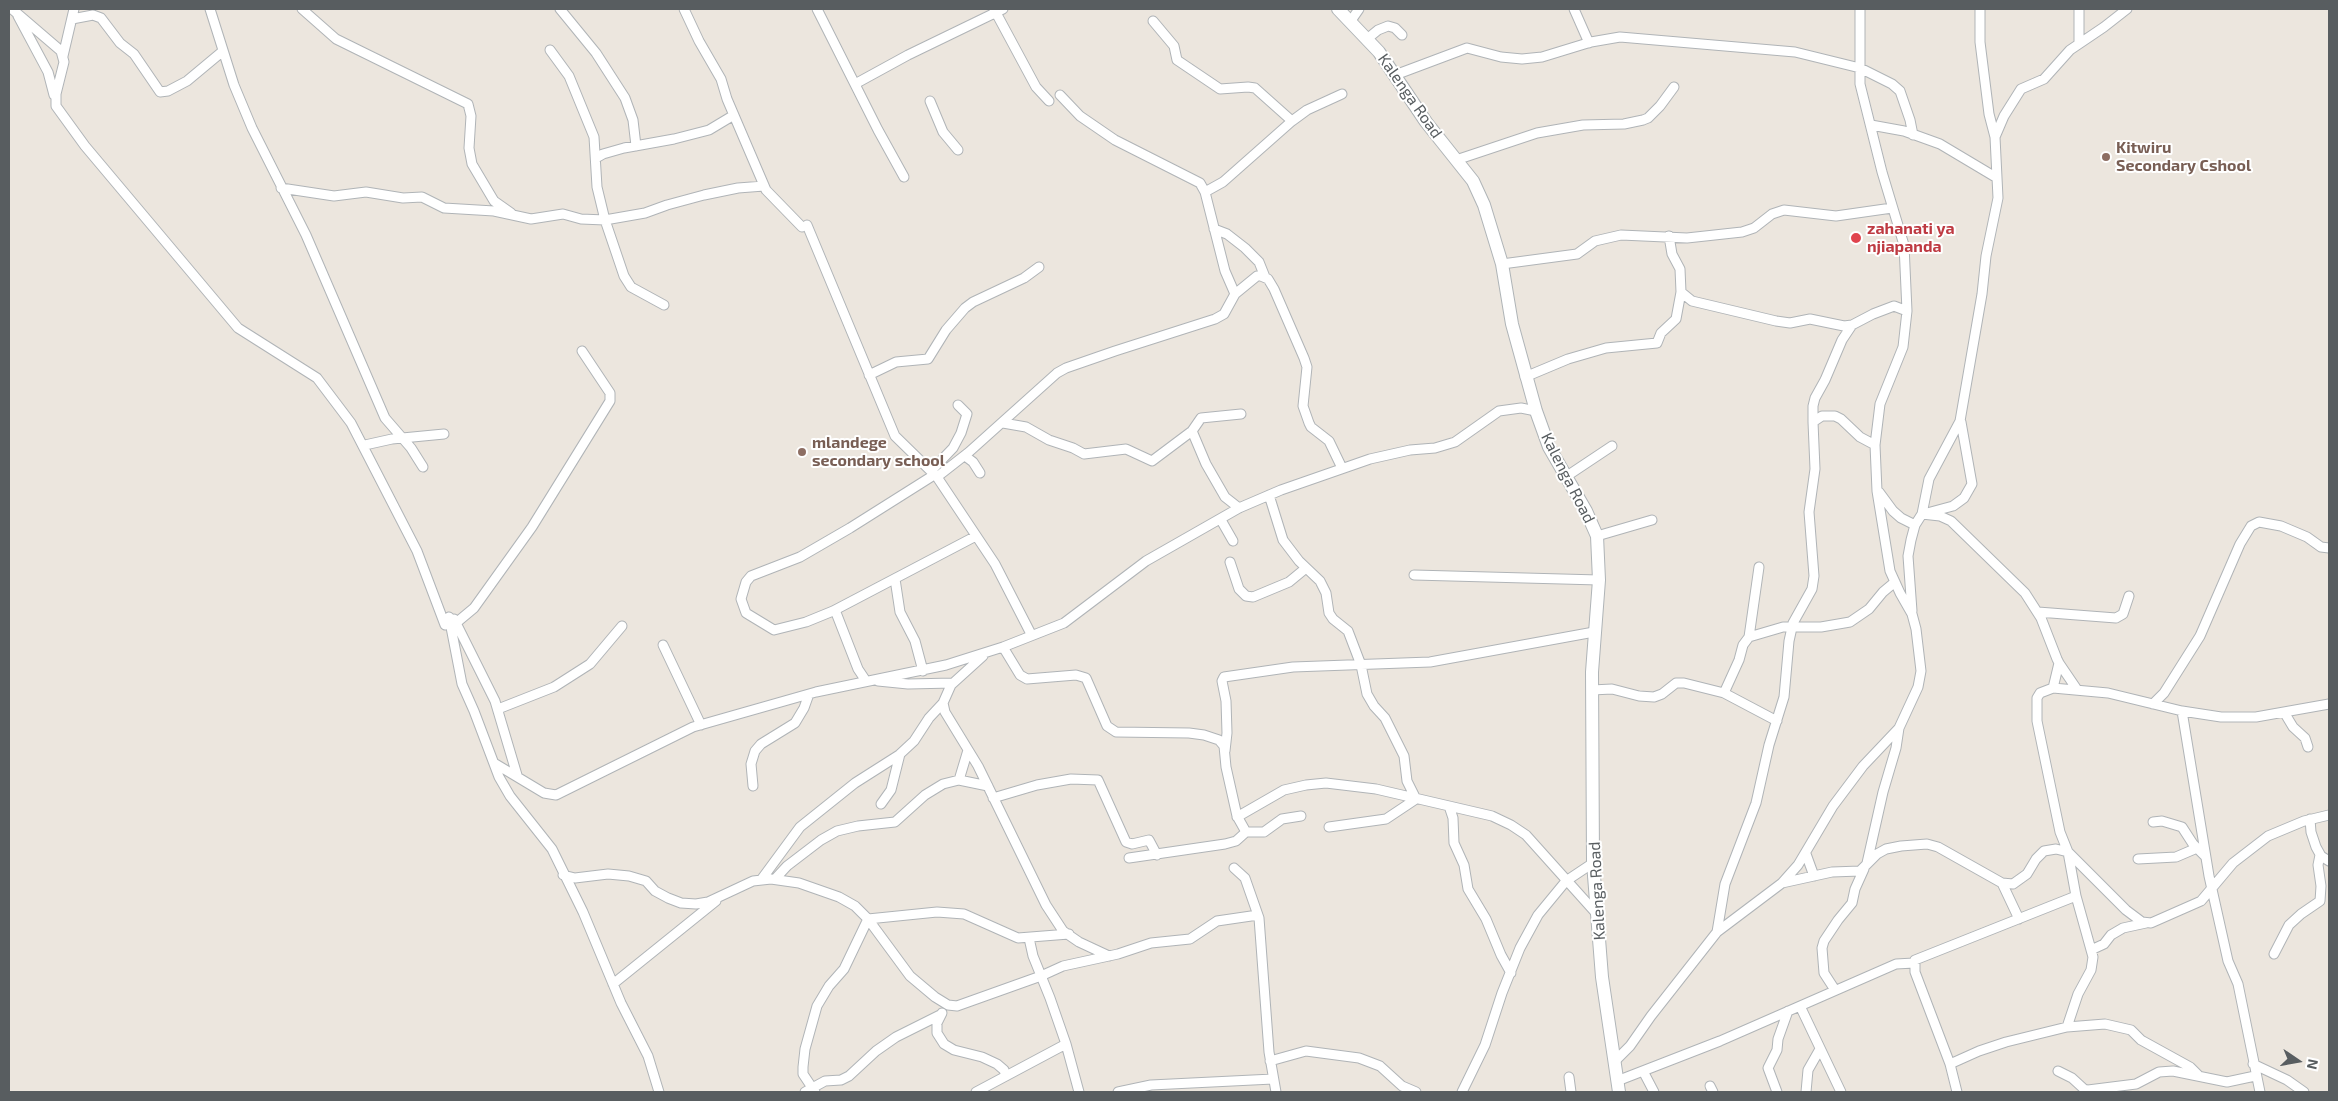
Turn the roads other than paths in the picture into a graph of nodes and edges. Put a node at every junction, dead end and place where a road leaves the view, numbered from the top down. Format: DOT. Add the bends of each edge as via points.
graph roads {
  1 [pos="74,9"];
  2 [pos="210,9"];
  3 [pos="302,9"];
  4 [pos="560,9"];
  5 [pos="684,9"];
  6 [pos="817,9"];
  7 [pos="1338,9"];
  8 [pos="1359,9"];
  9 [pos="1574,9"];
  10 [pos="1860,9"];
  11 [pos="1980,9"];
  12 [pos="2079,9"];
  13 [pos="2127,9"];
  14 [pos="14,10"];
  15 [pos="998,10"];
  16 [pos="72,19"];
  17 [pos="1153,21"];
  18 [pos="1350,22"];
  19 [pos="1402,35"];
  20 [pos="1367,39"];
  21 [pos="1589,42"];
  22 [pos="2079,42"];
  23 [pos="550,50"];
  24 [pos="223,51"];
  25 [pos="64,56"];
  26 [pos="1860,68"];
  27 [pos="1396,76"];
  28 [pos="854,84"];
  29 [pos="1674,87"];
  30 [pos="1342,94"];
  31 [pos="1060,95"];
  32 [pos="930,101"];
  33 [pos="1049,101"];
  34 [pos="56,102"];
  35 [pos="734,115"];
  36 [pos="1292,121"];
  37 [pos="1871,125"];
  38 [pos="1913,135"];
  39 [pos="1995,136"];
  40 [pos="636,146"];
  41 [pos="958,150"];
  42 [pos="596,158"];
  43 [pos="1456,160"];
  44 [pos="904,176"];
  45 [pos="1997,178"];
  46 [pos="764,186"];
  47 [pos="281,188"];
  48 [pos="1205,192"];
  49 [pos="1892,208"];
  50 [pos="519,217"];
  51 [pos="605,220"];
  52 [pos="1214,229"];
  53 [pos="1669,236"];
  54 [pos="1502,264"];
  55 [pos="1039,267"];
  56 [pos="1265,277"];
  57 [pos="1681,292"];
  58 [pos="1235,294"];
  59 [pos="664,304"];
  60 [pos="1907,311"];
  61 [pos="1852,325"];
  62 [pos="582,351"];
  63 [pos="869,375"];
  64 [pos="1526,377"];
  65 [pos="958,405"];
  66 [pos="1536,411"];
  67 [pos="1240,414"];
  68 [pos="1960,421"];
  69 [pos="1814,422"];
  70 [pos="1003,423"];
  71 [pos="1192,431"];
  72 [pos="444,434"];
  73 [pos="403,438"];
  74 [pos="364,445"];
  75 [pos="1875,445"];
  76 [pos="1612,446"];
  77 [pos="965,456"];
  78 [pos="423,467"];
  79 [pos="1342,468"];
  80 [pos="980,473"];
  81 [pos="934,474"];
  82 [pos="1567,476"];
  83 [pos="1877,491"];
  84 [pos="1269,495"];
  85 [pos="1239,508"];
  86 [pos="1922,514"];
  87 [pos="1221,520"];
  88 [pos="1652,520"];
  89 [pos="1915,525"];
  90 [pos="976,536"];
  91 [pos="1596,536"];
  92 [pos="1233,541"];
  93 [pos="2329,548"];
  94 [pos="1230,562"];
  95 [pos="1759,566"];
  96 [pos="1306,568"];
  97 [pos="1414,575"];
  98 [pos="895,579"];
  99 [pos="1599,580"];
  100 [pos="1895,582"];
  101 [pos="2129,596"];
  102 [pos="835,610"];
  103 [pos="2038,612"];
  104 [pos="1912,614"];
  105 [pos="448,618"];
  106 [pos="456,623"];
  107 [pos="622,626"];
  108 [pos="1792,627"];
  109 [pos="1594,632"];
  110 [pos="1032,634"];
  111 [pos="1749,637"];
  112 [pos="663,645"];
  113 [pos="1003,647"];
  114 [pos="987,652"];
  115 [pos="2058,663"];
  116 [pos="1361,665"];
  117 [pos="923,671"];
  118 [pos="869,680"];
  119 [pos="953,683"];
  120 [pos="2053,688"];
  121 [pos="2076,688"];
  122 [pos="1592,690"];
  123 [pos="1724,693"];
  124 [pos="809,694"];
  125 [pos="943,703"];
  126 [pos="2152,704"];
  127 [pos="2329,704"];
  128 [pos="498,709"];
  129 [pos="2182,711"];
  130 [pos="2284,712"];
  131 [pos="1777,720"];
  132 [pos="701,725"];
  133 [pos="1899,728"];
  134 [pos="2308,747"];
  135 [pos="968,750"];
  136 [pos="1225,751"];
  137 [pos="899,755"];
  138 [pos="494,763"];
  139 [pos="517,775"];
  140 [pos="959,780"];
  141 [pos="753,786"];
  142 [pos="988,786"];
  143 [pos="993,798"];
  144 [pos="1416,799"];
  145 [pos="881,804"];
  146 [pos="1449,806"];
  147 [pos="2329,815"];
  148 [pos="1301,816"];
  149 [pos="1238,817"];
  150 [pos="2310,819"];
  151 [pos="2153,822"];
  152 [pos="1329,827"];
  153 [pos="1246,832"];
  154 [pos="2197,848"];
  155 [pos="2068,852"];
  156 [pos="1806,854"];
  157 [pos="1157,855"];
  158 [pos="2320,855"];
  159 [pos="2205,856"];
  160 [pos="1129,858"];
  161 [pos="2138,859"];
  162 [pos="2329,861"];
  163 [pos="1593,863"];
  164 [pos="1866,866"];
  165 [pos="1234,868"];
  166 [pos="563,875"];
  167 [pos="1814,876"];
  168 [pos="775,879"];
  169 [pos="761,880"];
  170 [pos="1566,881"];
  171 [pos="1782,883"];
  172 [pos="2002,883"];
  173 [pos="2212,890"];
  174 [pos="721,895"];
  175 [pos="2076,896"];
  176 [pos="1258,915"];
  177 [pos="1598,915"];
  178 [pos="2020,918"];
  179 [pos="868,919"];
  180 [pos="2146,923"];
  181 [pos="1717,932"];
  182 [pos="1068,934"];
  183 [pos="1029,938"];
  184 [pos="2091,950"];
  185 [pos="2274,954"];
  186 [pos="1109,956"];
  187 [pos="1914,963"];
  188 [pos="1511,974"];
  189 [pos="1041,976"];
  190 [pos="613,984"];
  191 [pos="1835,990"];
  192 [pos="948,1005"];
  193 [pos="1800,1006"];
  194 [pos="1788,1012"];
  195 [pos="940,1015"];
  196 [pos="2067,1027"];
  197 [pos="1066,1044"];
  198 [pos="1820,1049"];
  199 [pos="1270,1061"];
  200 [pos="1614,1062"];
  201 [pos="1950,1064"];
  202 [pos="2253,1064"];
  203 [pos="1643,1071"];
  204 [pos="2058,1071"];
  205 [pos="1006,1076"];
  206 [pos="2255,1076"];
  207 [pos="1569,1077"];
  208 [pos="2200,1077"];
  209 [pos="1273,1078"];
  210 [pos="1618,1087"];
  211 [pos="811,1091"];
  212 [pos="660,1092"];
  213 [pos="976,1092"];
  214 [pos="1079,1092"];
  215 [pos="1118,1092"];
  216 [pos="1276,1092"];
  217 [pos="1416,1092"];
  218 [pos="1462,1092"];
  219 [pos="1571,1092"];
  220 [pos="1654,1092"];
  221 [pos="1777,1092"];
  222 [pos="1806,1092"];
  223 [pos="1841,1092"];
  224 [pos="1957,1092"];
  225 [pos="2260,1092"];
  226 [pos="2304,1092"];
  1 -- 16 [label="street"];
  2 -- 24 [label="street"];
  3 -- 50 [label="street" via="336,39 468,104 472,164 494,200"];
  4 -- 40 [label="street" via="596,53 625,98 633,120"];
  5 -- 35 [label="street" via="721,80"];
  6 -- 28 [label="street"];
  7 -- 18 [label="main road, Kalenga Road"];
  8 -- 18 [label="street"];
  9 -- 21 [label="street"];
  10 -- 26 [label="street"];
  11 -- 39 [label="street" via="1982,59"];
  12 -- 22 [label="street"];
  13 -- 22 [label="street"];
  14 -- 25 [label="street" via="56,44"];
  14 -- 34 [label="street" via="48,72"];
  15 -- 28 [label="street"];
  15 -- 33 [label="street" via="1036,87"];
  16 -- 24 [label="street" via="92,15 101,18 120,43 134,54 160,92 187,80"];
  16 -- 25 [label="street"];
  17 -- 36 [label="street" via="1174,46 1177,60 1220,90 1255,88"];
  18 -- 20 [label="main road, Kalenga Road"];
  19 -- 20 [label="street" via="1388,26"];
  20 -- 27 [label="main road, Kalenga Road"];
  21 -- 26 [label="street" via="1638,38 1795,52"];
  21 -- 27 [label="street" via="1556,54 1522,58 1501,57 1466,48"];
  22 -- 39 [label="street" via="2044,79 2021,89"];
  23 -- 42 [label="street" via="577,92 594,137"];
  24 -- 47 [label="street" via="252,128"];
  25 -- 34 [label="street"];
  26 -- 37 [label="street" via="1860,84"];
  26 -- 38 [label="street" via="1900,91"];
  27 -- 43 [label="main road, Kalenga Road"];
  28 -- 44 [label="street"];
  29 -- 43 [label="street" via="1660,106 1643,120 1537,133"];
  30 -- 36 [label="street" via="1307,110"];
  31 -- 48 [label="street" via="1094,126 1163,166 1191,178"];
  32 -- 41 [label="street" via="939,125"];
  34 -- 74 [label="street" via="58,110 85,146 238,328 316,378 352,423"];
  35 -- 40 [label="street" via="709,130"];
  35 -- 46 [label="street"];
  36 -- 48 [label="street" via="1223,182"];
  37 -- 38 [label="street"];
  37 -- 49 [label="street"];
  38 -- 45 [label="street" via="1940,144"];
  39 -- 45 [label="street"];
  40 -- 42 [label="street"];
  42 -- 51 [label="street" via="597,187"];
  43 -- 54 [label="main road, Kalenga Road" via="1473,180 1484,204"];
  45 -- 68 [label="street" via="1998,198"];
  46 -- 51 [label="street" via="704,195 645,214"];
  46 -- 63 [label="street" via="805,226"];
  47 -- 50 [label="street" via="334,196 366,192 404,198 422,197 440,208 494,211"];
  47 -- 73 [label="street" via="306,235 385,418"];
  48 -- 52 [label="street"];
  49 -- 53 [label="street" via="1836,216 1784,210 1742,232 1687,238"];
  49 -- 60 [label="street" via="1904,245"];
  50 -- 51 [label="street" via="531,219 563,214"];
  51 -- 59 [label="street" via="624,276 631,287"];
  52 -- 56 [label="street" via="1227,234 1245,248 1259,262"];
  52 -- 58 [label="street"];
  53 -- 54 [label="street" via="1621,235 1595,241 1576,254"];
  53 -- 57 [label="street" via="1672,254 1680,269"];
  54 -- 64 [label="main road, Kalenga Road" via="1512,324"];
  55 -- 63 [label="street" via="965,308 928,359 896,362"];
  56 -- 58 [label="street" via="1257,276"];
  56 -- 79 [label="street" via="1274,289 1307,365 1302,406 1311,427 1329,441"];
  57 -- 61 [label="street" via="1692,301 1776,321 1790,323 1810,318"];
  57 -- 64 [label="street" via="1676,319 1657,343 1606,348 1568,359"];
  58 -- 70 [label="street" via="1224,314 1215,319 1066,368 1022,402"];
  60 -- 61 [label="street" via="1894,306"];
  60 -- 75 [label="street" via="1903,347 1880,404"];
  61 -- 69 [label="street" via="1815,398"];
  62 -- 106 [label="street" via="610,393 610,401 532,527 478,602"];
  63 -- 81 [label="street" via="895,436"];
  64 -- 66 [label="main road, Kalenga Road"];
  65 -- 81 [label="street" via="967,414 961,434"];
  66 -- 79 [label="street" via="1521,408 1499,411 1456,442 1370,458"];
  66 -- 82 [label="main road, Kalenga Road" via="1549,447"];
  67 -- 71 [label="street" via="1202,417"];
  68 -- 86 [label="street" via="1929,479"];
  68 -- 86 [label="street" via="1972,484 1964,498 1953,506"];
  69 -- 75 [label="street" via="1822,416 1835,416"];
  69 -- 108 [label="street" via="1815,469 1809,512 1814,581"];
  70 -- 71 [label="street" via="1026,427 1084,454 1126,448 1151,462"];
  70 -- 77 [label="street"];
  71 -- 85 [label="street" via="1225,497"];
  72 -- 73 [label="street"];
  73 -- 74 [label="street"];
  73 -- 78 [label="street"];
  74 -- 105 [label="street"];
  75 -- 83 [label="street"];
  76 -- 82 [label="street"];
  77 -- 80 [label="street"];
  77 -- 81 [label="street"];
  79 -- 84 [label="street"];
  81 -- 90 [label="street"];
  81 -- 102 [label="street" via="800,557 751,576 740,598 746,613 774,630"];
  82 -- 91 [label="main road, Kalenga Road"];
  83 -- 89 [label="street" via="1893,511"];
  83 -- 100 [label="street" via="1884,543"];
  84 -- 85 [label="street"];
  84 -- 96 [label="street" via="1283,540"];
  85 -- 87 [label="street"];
  86 -- 89 [label="street"];
  86 -- 103 [label="street" via="1940,516 1964,531 2025,593"];
  87 -- 92 [label="street"];
  87 -- 110 [label="street" via="1146,561 1064,623"];
  88 -- 91 [label="street"];
  89 -- 104 [label="street" via="1908,556"];
  90 -- 98 [label="street"];
  90 -- 110 [label="street" via="995,564"];
  91 -- 99 [label="main road, Kalenga Road"];
  93 -- 126 [label="street" via="2281,526 2259,522 2251,526 2200,636 2168,686"];
  94 -- 96 [label="street" via="1239,589 1246,596 1253,597 1289,582"];
  95 -- 111 [label="street"];
  96 -- 116 [label="street" via="1323,586 1330,613 1348,631"];
  97 -- 99 [label="street"];
  98 -- 102 [label="street"];
  98 -- 117 [label="street" via="900,612 915,641"];
  99 -- 109 [label="main road, Kalenga Road"];
  100 -- 104 [label="street"];
  100 -- 108 [label="street" via="1869,609 1850,622"];
  101 -- 103 [label="street" via="2123,614 2116,618"];
  102 -- 118 [label="street" via="858,669"];
  103 -- 115 [label="street"];
  104 -- 133 [label="street" via="1921,672 1914,698"];
  105 -- 106 [label="street"];
  105 -- 138 [label="street" via="464,692"];
  106 -- 128 [label="street"];
  107 -- 128 [label="street" via="590,664 554,687"];
  108 -- 111 [label="street" via="1783,626"];
  108 -- 131 [label="street" via="1784,697"];
  109 -- 116 [label="street" via="1430,662"];
  109 -- 122 [label="main road, Kalenga Road"];
  110 -- 113 [label="street"];
  111 -- 123 [label="street"];
  112 -- 132 [label="street"];
  113 -- 114 [label="street"];
  113 -- 136 [label="street" via="1020,675 1027,679 1076,674 1086,678 1111,730 1204,735 1219,740"];
  114 -- 117 [label="street"];
  114 -- 119 [label="street"];
  115 -- 120 [label="street"];
  115 -- 121 [label="street"];
  116 -- 136 [label="street" via="1293,667 1224,677"];
  116 -- 144 [label="street" via="1367,694 1404,756 1407,781"];
  117 -- 118 [label="street"];
  118 -- 119 [label="street" via="908,684"];
  118 -- 124 [label="street"];
  119 -- 125 [label="street"];
  120 -- 121 [label="street"];
  120 -- 155 [label="street" via="2040,693 2037,698 2037,721 2060,832"];
  121 -- 126 [label="street"];
  122 -- 123 [label="street" via="1612,689 1654,697 1684,683"];
  122 -- 163 [label="main road, Kalenga Road"];
  123 -- 131 [label="street"];
  124 -- 132 [label="street"];
  124 -- 141 [label="street" via="795,723 755,751 751,764"];
  125 -- 135 [label="street" via="944,712"];
  125 -- 137 [label="street"];
  126 -- 129 [label="street"];
  127 -- 130 [label="street"];
  128 -- 139 [label="street"];
  129 -- 130 [label="street" via="2221,717 2256,717"];
  129 -- 159 [label="street"];
  130 -- 134 [label="street" via="2305,738"];
  131 -- 181 [label="street" via="1756,803 1725,884"];
  132 -- 139 [label="street" via="556,795 544,793"];
  133 -- 156 [label="street" via="1853,778"];
  133 -- 164 [label="street"];
  135 -- 140 [label="street"];
  135 -- 142 [label="street"];
  136 -- 149 [label="street"];
  137 -- 145 [label="street" via="891,790"];
  137 -- 169 [label="street" via="855,783 800,827"];
  138 -- 139 [label="street"];
  138 -- 166 [label="street" via="498,777 510,796 552,849"];
  140 -- 142 [label="street"];
  140 -- 168 [label="street" via="934,789 895,822 858,826 821,840"];
  142 -- 143 [label="street"];
  143 -- 157 [label="street" via="1046,784 1098,780 1126,842 1132,844 1149,840"];
  143 -- 182 [label="street" via="1046,905"];
  144 -- 146 [label="street"];
  144 -- 149 [label="street" via="1348,784 1306,785 1284,790"];
  144 -- 152 [label="street" via="1386,819"];
  146 -- 170 [label="street" via="1511,824 1531,840"];
  146 -- 188 [label="street" via="1454,843 1464,865 1468,889 1486,919"];
  147 -- 150 [label="street"];
  148 -- 153 [label="street" via="1282,819 1264,832"];
  149 -- 153 [label="street"];
  150 -- 158 [label="street" via="2311,832"];
  150 -- 173 [label="street" via="2268,836 2233,863"];
  151 -- 154 [label="street" via="2162,821 2182,827"];
  153 -- 157 [label="street" via="1236,841 1225,844"];
  154 -- 159 [label="street"];
  154 -- 161 [label="street" via="2176,857"];
  155 -- 172 [label="street" via="2044,850 2028,874 2012,884"];
  155 -- 175 [label="street"];
  155 -- 180 [label="street" via="2126,910"];
  156 -- 167 [label="street"];
  156 -- 171 [label="street"];
  157 -- 160 [label="street"];
  158 -- 162 [label="street"];
  158 -- 185 [label="street" via="2320,901 2290,925"];
  159 -- 173 [label="street"];
  163 -- 170 [label="street"];
  163 -- 177 [label="main road, Kalenga Road"];
  164 -- 167 [label="street" via="1860,871"];
  164 -- 172 [label="street" via="1886,849 1927,844"];
  164 -- 191 [label="street" via="1852,904 1822,948 1824,973"];
  165 -- 176 [label="street" via="1246,878"];
  166 -- 174 [label="street" via="575,878 608,874 640,878 655,891 681,903 708,902"];
  166 -- 190 [label="street" via="583,912"];
  167 -- 171 [label="street"];
  168 -- 169 [label="street"];
  168 -- 179 [label="street" via="799,883 839,897"];
  169 -- 174 [label="street" via="753,880"];
  170 -- 177 [label="street"];
  170 -- 188 [label="street" via="1538,915 1520,948"];
  171 -- 181 [label="street"];
  172 -- 178 [label="street"];
  173 -- 180 [label="street" via="2201,901 2184,910"];
  173 -- 202 [label="street" via="2228,960 2238,984"];
  174 -- 190 [label="street"];
  175 -- 178 [label="street"];
  175 -- 184 [label="street"];
  176 -- 186 [label="street" via="1217,921 1190,939 1151,943"];
  176 -- 199 [label="street"];
  177 -- 200 [label="main road, Kalenga Road" via="1602,977"];
  178 -- 187 [label="street" via="1924,956"];
  179 -- 183 [label="street" via="937,912 964,914 1018,938"];
  179 -- 192 [label="street" via="910,976"];
  179 -- 211 [label="street" via="844,969 818,1006 803,1067"];
  180 -- 184 [label="street" via="2123,928"];
  181 -- 200 [label="street" via="1630,1046"];
  182 -- 183 [label="street"];
  182 -- 186 [label="street"];
  183 -- 189 [label="street" via="1032,956"];
  184 -- 196 [label="street" via="2091,970 2078,994"];
  186 -- 189 [label="street" via="1063,966"];
  187 -- 191 [label="street" via="1896,964"];
  187 -- 201 [label="street" via="1924,999"];
  188 -- 218 [label="street" via="1485,1045"];
  189 -- 192 [label="street" via="966,1004"];
  189 -- 197 [label="street"];
  190 -- 212 [label="street" via="648,1056"];
  191 -- 193 [label="street"];
  192 -- 195 [label="street"];
  193 -- 194 [label="street"];
  193 -- 198 [label="street"];
  194 -- 203 [label="street"];
  194 -- 221 [label="street" via="1768,1068"];
  195 -- 205 [label="street" via="936,1033 944,1044 997,1064"];
  195 -- 211 [label="street" via="896,1037 849,1076 825,1081"];
  196 -- 201 [label="street" via="2006,1042"];
  196 -- 208 [label="street" via="2106,1024 2131,1030 2143,1042 2190,1067"];
  197 -- 205 [label="street"];
  197 -- 214 [label="street"];
  198 -- 222 [label="street" via="1808,1070"];
  198 -- 223 [label="street"];
  199 -- 209 [label="street"];
  199 -- 217 [label="street" via="1306,1051 1359,1058 1380,1066 1402,1086"];
  200 -- 210 [label="main road, Kalenga Road"];
  201 -- 224 [label="street"];
  202 -- 206 [label="street"];
  202 -- 226 [label="street"];
  203 -- 210 [label="street"];
  203 -- 220 [label="street"];
  204 -- 208 [label="street" via="2088,1090 2136,1084 2159,1072 2173,1071"];
  205 -- 213 [label="street"];
  206 -- 208 [label="street" via="2227,1082"];
  206 -- 225 [label="street"];
  207 -- 219 [label="street"];
  209 -- 215 [label="street" via="1151,1085"];
  209 -- 216 [label="street"];
}
